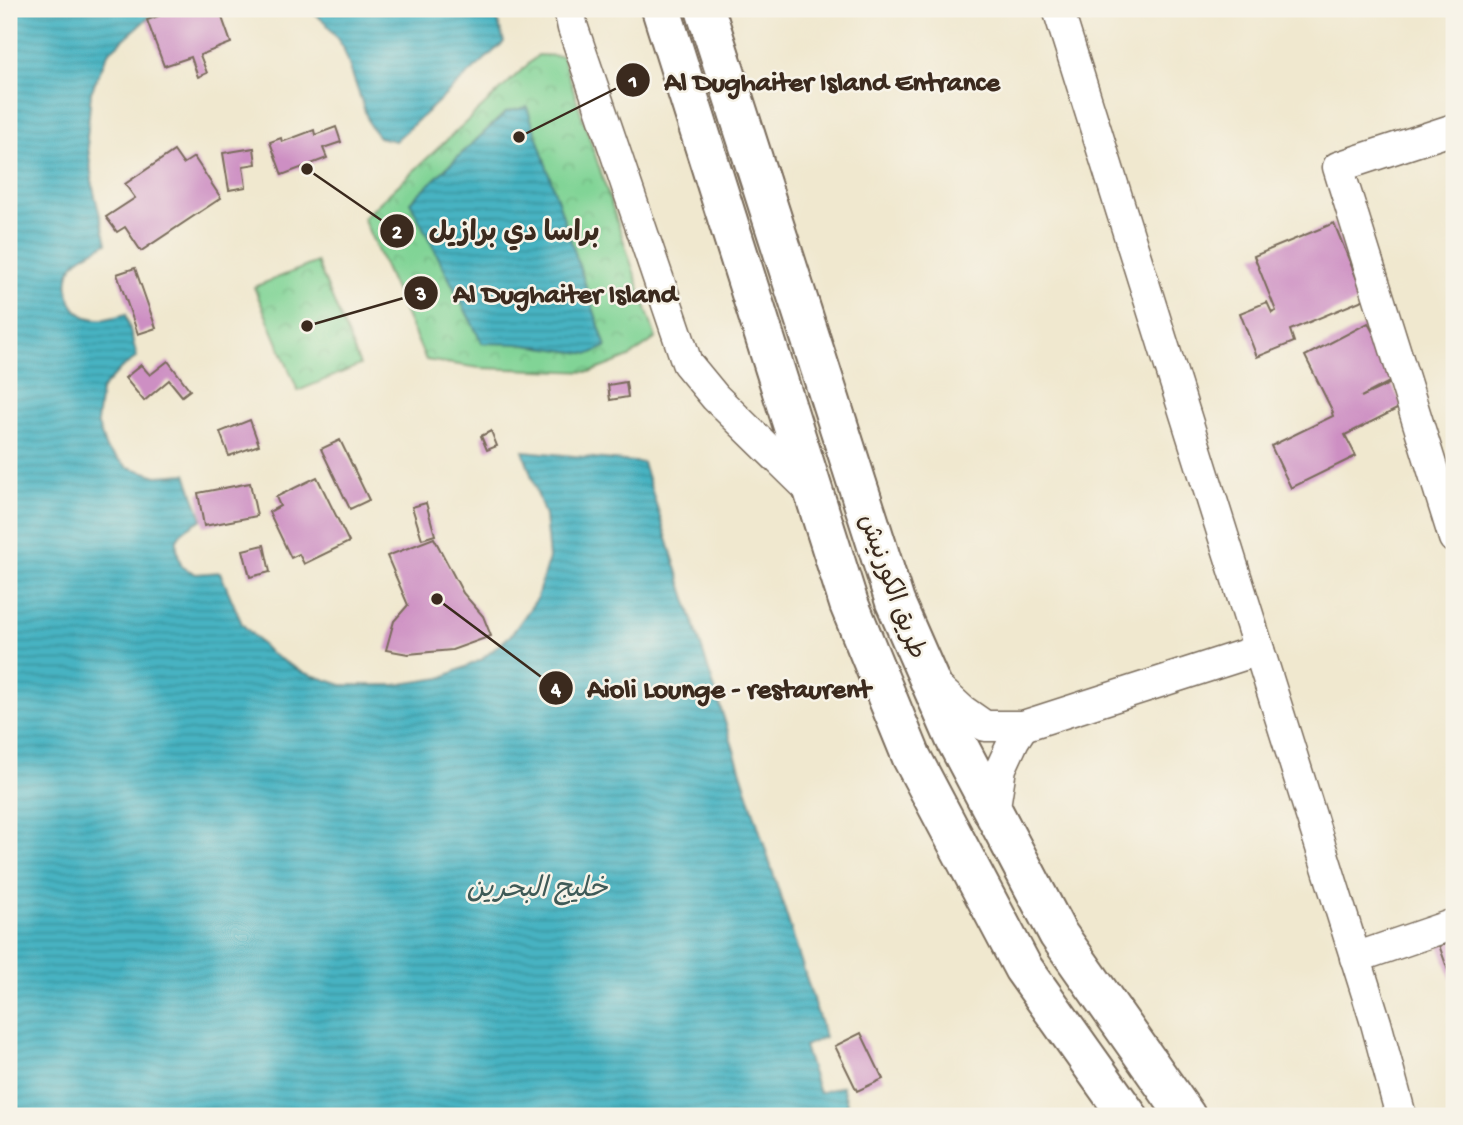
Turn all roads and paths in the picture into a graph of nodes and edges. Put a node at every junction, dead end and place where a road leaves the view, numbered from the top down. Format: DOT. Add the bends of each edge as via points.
graph roads {
  1 [pos="569,9"];
  2 [pos="661,9"];
  3 [pos="705,9"];
  4 [pos="1058,9"];
  5 [pos="1454,129"];
  6 [pos="814,494"];
  7 [pos="1454,538"];
  8 [pos="1259,650"];
  9 [pos="929,680"];
  10 [pos="1023,726"];
  11 [pos="994,813"];
  12 [pos="1454,924"];
  13 [pos="1355,958"];
  14 [pos="1128,1116"];
  15 [pos="1186,1116"];
  16 [pos="1401,1116"];
  1 -- 6 [label="street" via="687,363 715,397"];
  2 -- 6 [label="main road, طريق الكورنيش"];
  3 -- 9 [label="main road, طريق الكورنيش" via="895,602"];
  4 -- 8 [label="street"];
  5 -- 7 [label="street" via="1338,167"];
  6 -- 14 [label="main road, طريق الكورنيش" via="849,604 912,758 1023,968"];
  8 -- 10 [label="street"];
  8 -- 13 [label="street"];
  9 -- 10 [label="street" via="985,726"];
  9 -- 11 [label="main road, طريق الكورنيش"];
  10 -- 11 [label="street" via="1001,768"];
  11 -- 15 [label="main road, طريق الكورنيش" via="1058,934"];
  12 -- 13 [label="street"];
  13 -- 16 [label="street"];
}
